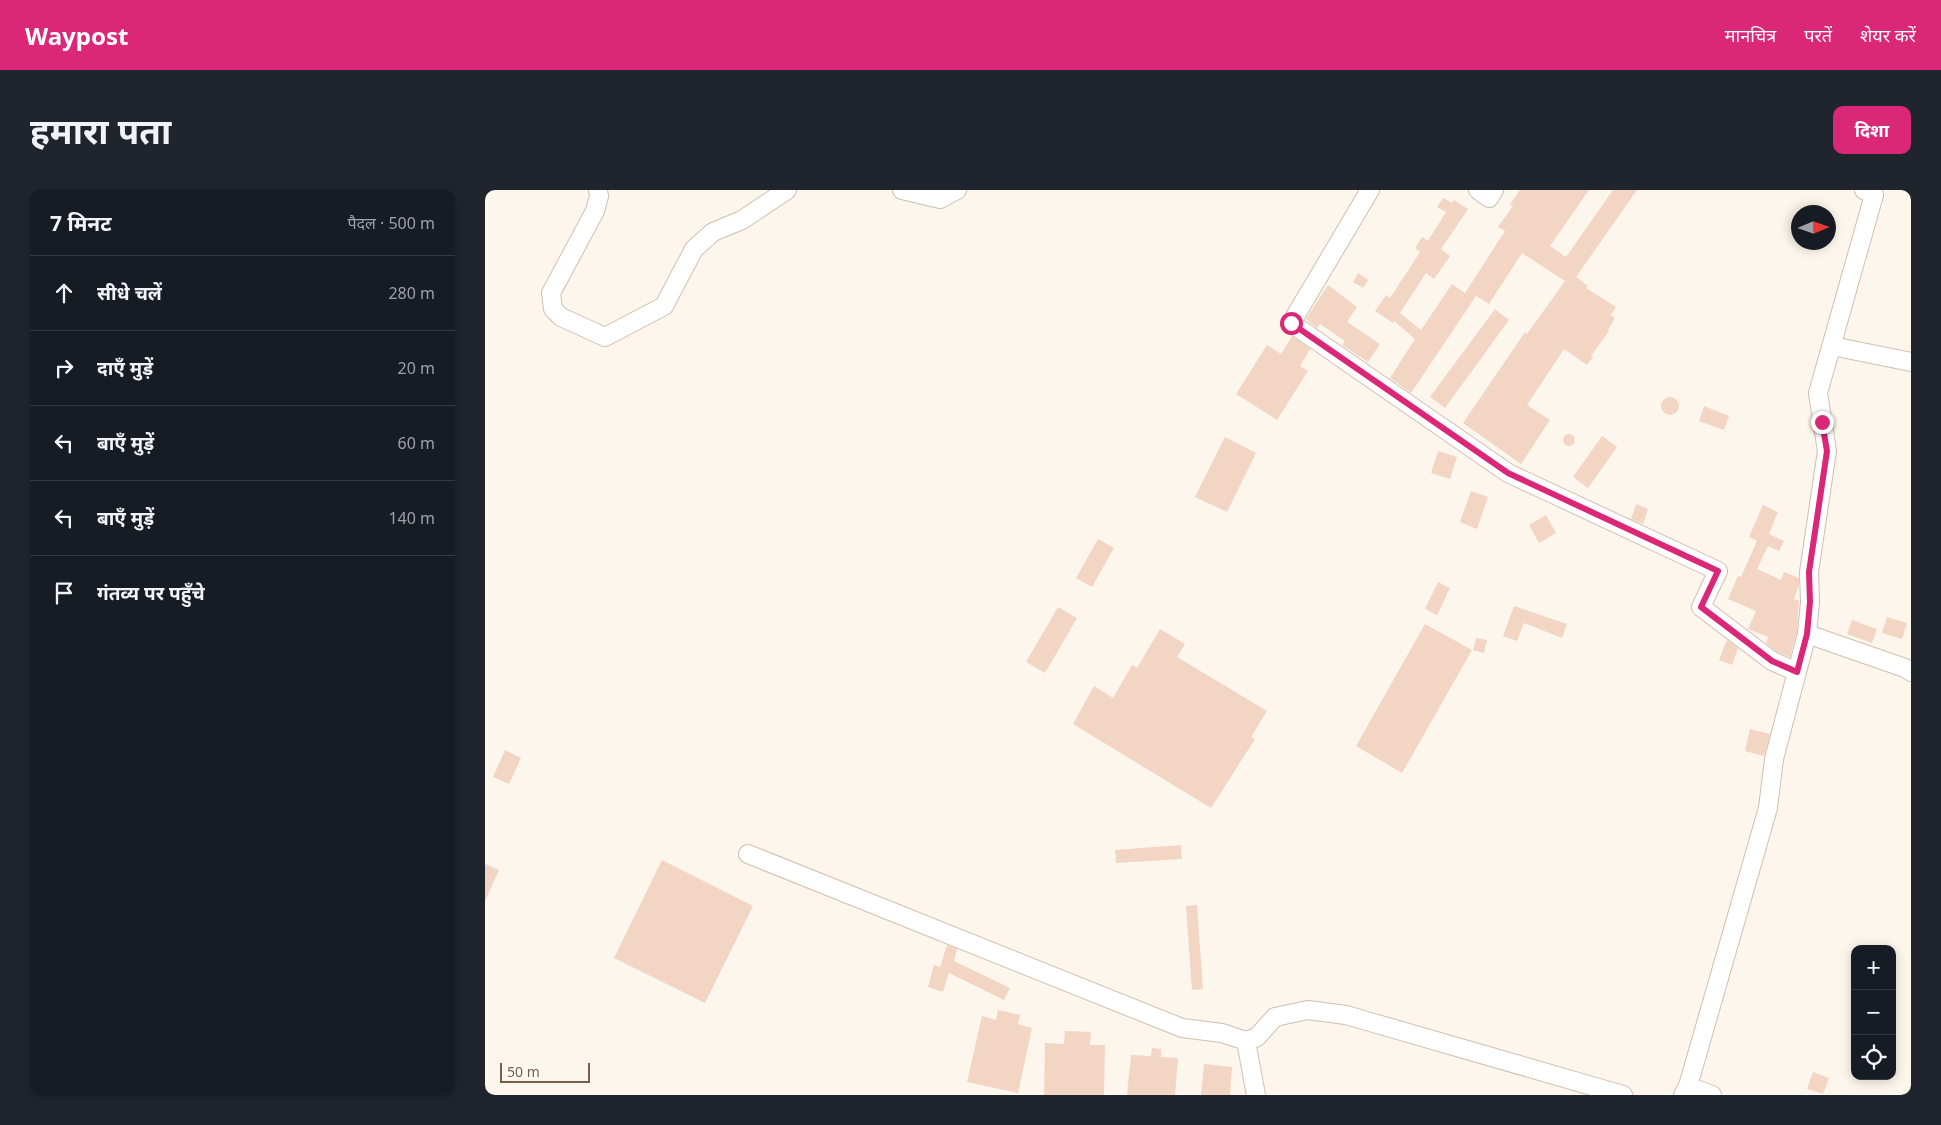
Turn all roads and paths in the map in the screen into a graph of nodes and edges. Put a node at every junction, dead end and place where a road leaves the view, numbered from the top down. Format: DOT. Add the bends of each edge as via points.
graph roads {
  1 [pos="598,190"];
  2 [pos="787,190"];
  3 [pos="902,190"];
  4 [pos="957,190"];
  5 [pos="1370,190"];
  6 [pos="1478,190"];
  7 [pos="1494,190"];
  8 [pos="1864,190"];
  9 [pos="1832,346"];
  10 [pos="1911,362"];
  11 [pos="1807,634"];
  12 [pos="1797,672"];
  13 [pos="1911,672"];
  14 [pos="747,854"];
  15 [pos="1247,1041"];
  16 [pos="1685,1090"];
  17 [pos="1256,1095"];
  18 [pos="1623,1095"];
  19 [pos="1712,1095"];
  1 -- 2 [label="street" via="595,211 551,293 553,310 561,317 605,337 664,306 694,249 713,232 742,220"];
  3 -- 4 [label="street" via="940,198"];
  5 -- 12 [label="street" via="1291,323 1508,473 1718,571 1701,607 1772,661"];
  6 -- 7 [label="street" via="1489,198"];
  8 -- 9 [label="street" via="1873,195"];
  9 -- 10 [label="street"];
  9 -- 11 [label="street" via="1818,393 1827,451 1809,572"];
  11 -- 12 [label="street"];
  11 -- 13 [label="street"];
  12 -- 16 [label="street" via="1774,759 1768,808"];
  14 -- 15 [label="street" via="1182,1028 1222,1033"];
  15 -- 17 [label="street"];
  15 -- 18 [label="street" via="1257,1037 1275,1017 1308,1010 1346,1015"];
  16 -- 19 [label="street"];
}
